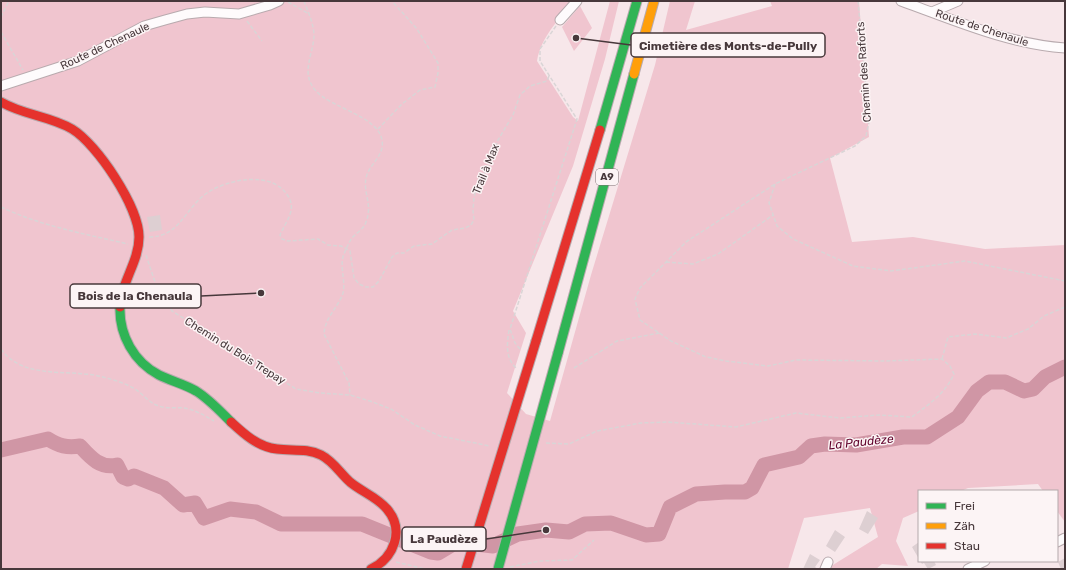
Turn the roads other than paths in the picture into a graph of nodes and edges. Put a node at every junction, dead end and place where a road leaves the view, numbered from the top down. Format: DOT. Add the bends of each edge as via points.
graph roads {
  1 [pos="279,1"];
  2 [pos="577,1"];
  3 [pos="637,1"];
  4 [pos="654,1"];
  5 [pos="901,1"];
  6 [pos="958,1"];
  7 [pos="932,12"];
  8 [pos="560,20"];
  9 [pos="1065,48"];
  10 [pos="1,86"];
  11 [pos="1,102"];
  12 [pos="983,562"];
  13 [pos="371,569"];
  14 [pos="466,569"];
  15 [pos="498,569"];
  16 [pos="968,569"];
  1 -- 10 [label="street, Route de Chenaule" via="241,13 187,14 144,26 78,61"];
  2 -- 8 [label="street"];
  3 -- 14 [label="main road, A9, bridge"];
  4 -- 15 [label="main road, A9, bridge"];
  5 -- 7 [label="street, Route de Chenaule"];
  6 -- 7 [label="street"];
  7 -- 9 [label="street, Route de Chenaule" via="1009,38 1042,46"];
  11 -- 13 [label="main road" via="17,111 64,124 82,135 132,208 138,224 138,246 120,296 119,320 126,342 141,363 166,378 196,391 212,402 246,436 263,446 301,449 320,454 336,466 351,483 388,510 395,522 397,534 394,548 386,560"];
  12 -- 16 [label="street"];
}
